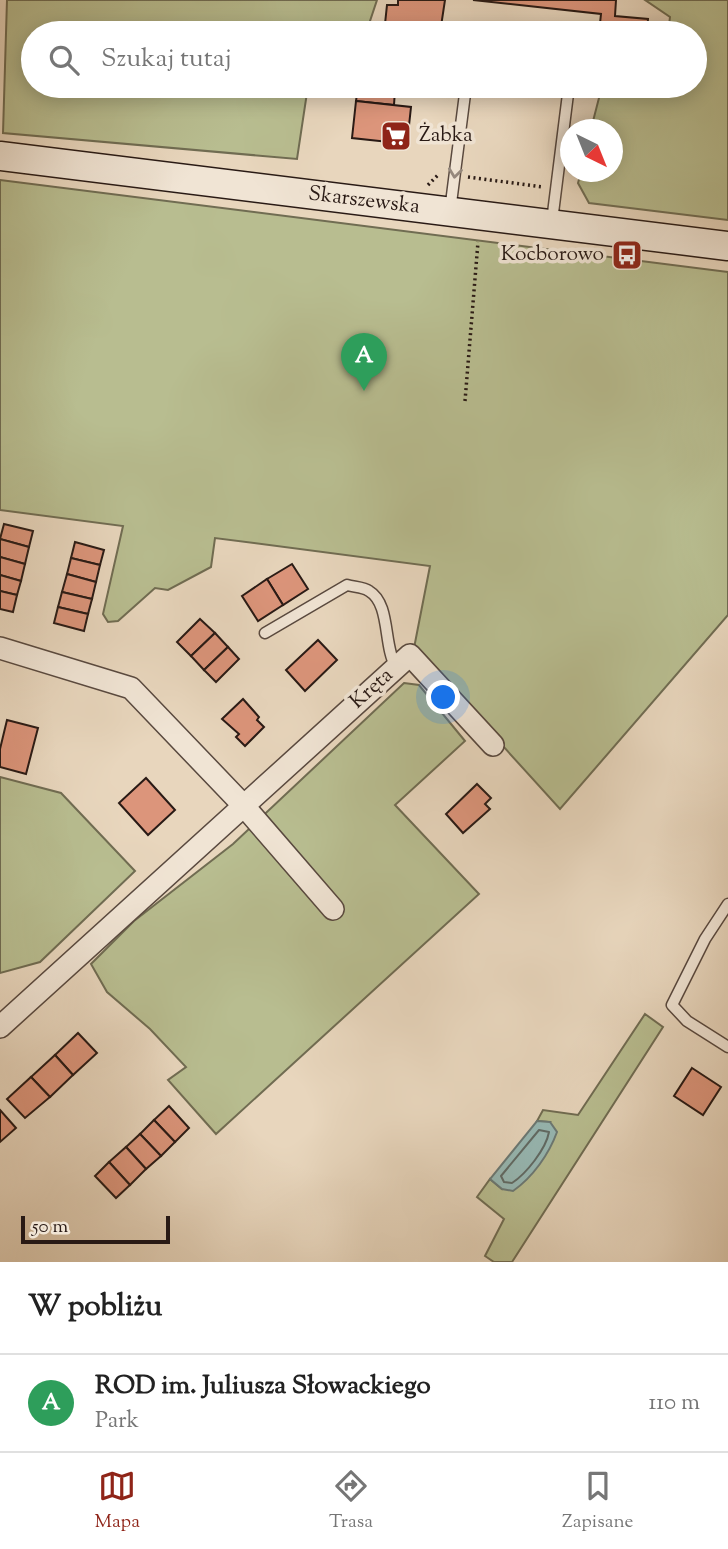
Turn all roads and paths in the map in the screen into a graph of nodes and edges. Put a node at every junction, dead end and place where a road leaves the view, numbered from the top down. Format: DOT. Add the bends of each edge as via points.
graph roads {
  1 [pos="464,98"];
  2 [pos="567,98"];
  3 [pos="0,156"];
  4 [pos="454,175"];
  5 [pos="556,189"];
  6 [pos="424,190"];
  7 [pos="450,212"];
  8 [pos="552,224"];
  9 [pos="478,242"];
  10 [pos="728,246"];
  11 [pos="465,401"];
  12 [pos="265,633"];
  13 [pos="0,648"];
  14 [pos="396,667"];
  15 [pos="492,745"];
  16 [pos="243,806"];
  17 [pos="728,904"];
  18 [pos="333,908"];
  19 [pos="0,1027"];
  20 [pos="728,1047"];
  1 -- 4 [label="lane, one-way"];
  2 -- 5 [label="lane"];
  3 -- 7 [label="main road, Skarszewska"];
  4 -- 5 [label="path"];
  4 -- 6 [label="path" via="438,174"];
  4 -- 7 [label="lane"];
  5 -- 8 [label="lane"];
  7 -- 8 [label="main road, Skarszewska"];
  8 -- 10 [label="main road, Skarszewska"];
  9 -- 11 [label="path"];
  12 -- 14 [label="lane" via="348,585 369,590 380,603 389,655"];
  13 -- 16 [label="street" via="131,688"];
  14 -- 15 [label="street, Kręta" via="410,655"];
  14 -- 16 [label="street, Kręta"];
  16 -- 18 [label="street"];
  16 -- 19 [label="street, Kręta"];
  17 -- 20 [label="lane" via="672,1005 687,1021"];
}
